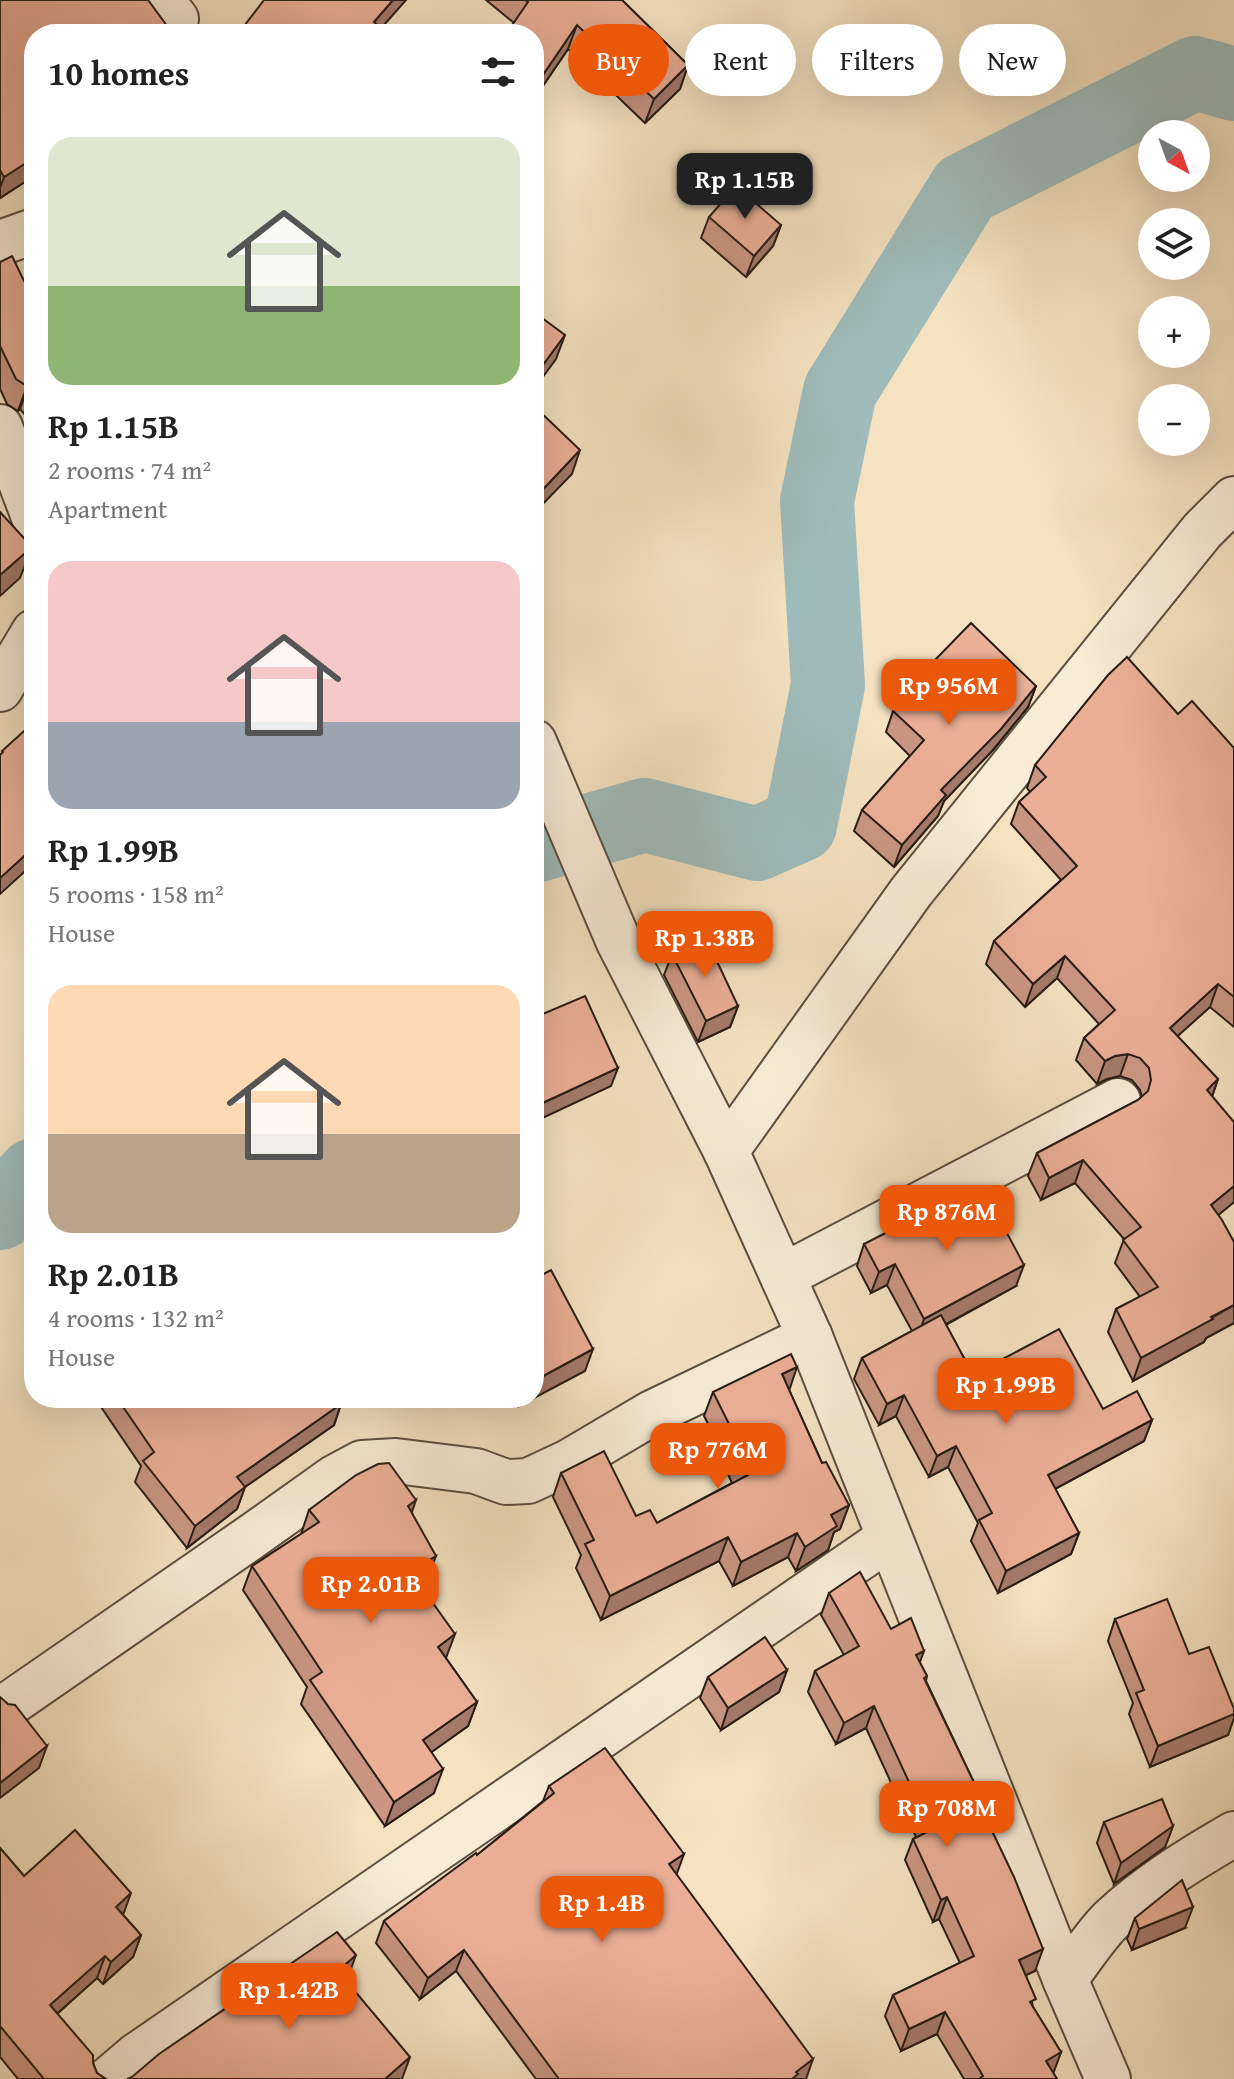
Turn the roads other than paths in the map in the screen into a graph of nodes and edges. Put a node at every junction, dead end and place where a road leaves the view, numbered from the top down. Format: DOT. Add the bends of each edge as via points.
graph roads {
  1 [pos="24,235"];
  2 [pos="0,243"];
  3 [pos="0,427"];
  4 [pos="24,491"];
  5 [pos="1234,499"];
  6 [pos="24,649"];
  7 [pos="0,689"];
  8 [pos="544,766"];
  9 [pos="1118,1101"];
  10 [pos="726,1151"];
  11 [pos="783,1276"];
  12 [pos="810,1337"];
  13 [pos="889,1538"];
  14 [pos="11,1703"];
  15 [pos="1234,1834"];
  16 [pos="1065,1979"];
  17 [pos="109,2079"];
  18 [pos="1108,2079"];
  1 -- 2 [label="street"];
  3 -- 4 [label="street"];
  5 -- 10 [label="street" via="1191,543 911,892"];
  6 -- 7 [label="street"];
  8 -- 10 [label="street" via="618,940"];
  9 -- 11 [label="street"];
  10 -- 11 [label="street"];
  11 -- 12 [label="street"];
  12 -- 13 [label="street"];
  12 -- 14 [label="street" via="652,1413 528,1481 506,1482 476,1471 396,1461 362,1463"];
  13 -- 16 [label="street"];
  13 -- 17 [label="street"];
  15 -- 16 [label="street" via="1139,1896 1109,1922"];
  16 -- 18 [label="street"];
}
